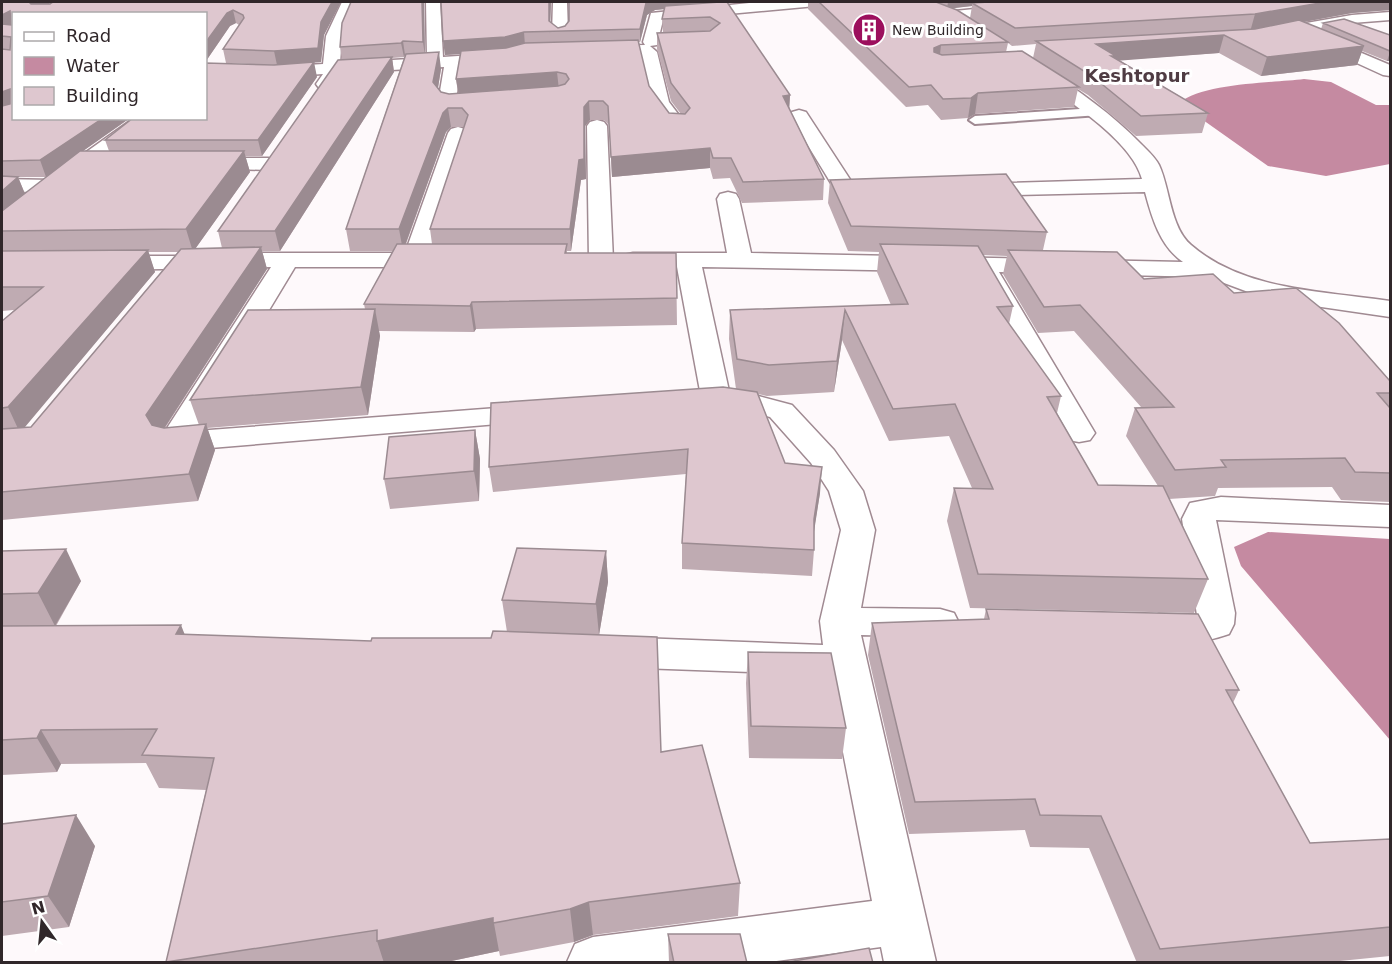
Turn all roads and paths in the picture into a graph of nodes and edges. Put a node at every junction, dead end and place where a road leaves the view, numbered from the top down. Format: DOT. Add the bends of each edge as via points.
graph roads {
  1 [pos="349,2"];
  2 [pos="433,2"];
  3 [pos="560,2"];
  4 [pos="816,2"];
  5 [pos="1079,2"];
  6 [pos="1368,2"];
  7 [pos="768,3"];
  8 [pos="1390,8"];
  9 [pos="1390,16"];
  10 [pos="1295,30"];
  11 [pos="560,34"];
  12 [pos="980,35"];
  13 [pos="1261,36"];
  14 [pos="668,41"];
  15 [pos="649,46"];
  16 [pos="584,51"];
  17 [pos="221,54"];
  18 [pos="519,54"];
  19 [pos="1017,59"];
  20 [pos="444,62"];
  21 [pos="335,68"];
  22 [pos="208,70"];
  23 [pos="1389,71"];
  24 [pos="314,100"];
  25 [pos="500,103"];
  26 [pos="1095,112"];
  27 [pos="799,116"];
  28 [pos="144,120"];
  29 [pos="975,120"];
  30 [pos="597,126"];
  31 [pos="678,127"];
  32 [pos="458,133"];
  33 [pos="281,146"];
  34 [pos="82,164"];
  35 [pos="116,164"];
  36 [pos="184,164"];
  37 [pos="268,164"];
  38 [pos="255,183"];
  39 [pos="2,185"];
  40 [pos="1155,185"];
  41 [pos="52,186"];
  42 [pos="951,190"];
  43 [pos="903,191"];
  44 [pos="728,199"];
  45 [pos="2,227"];
  46 [pos="199,255"];
  47 [pos="415,260"];
  48 [pos="450,260"];
  49 [pos="688,260"];
  50 [pos="287,261"];
  51 [pos="741,261"];
  52 [pos="85,264"];
  53 [pos="983,266"];
  54 [pos="1210,270"];
  55 [pos="157,291"];
  56 [pos="1390,309"];
  57 [pos="716,399"];
  58 [pos="658,404"];
  59 [pos="567,411"];
  60 [pos="1079,433"];
  61 [pos="1390,516"];
  62 [pos="839,621"];
  63 [pos="968,624"];
  64 [pos="1131,627"];
  65 [pos="575,651"];
  66 [pos="845,661"];
  67 [pos="905,942"];
  68 [pos="603,962"];
  1 -- 21 [label="street" via="334,36"];
  2 -- 20 [label="street"];
  3 -- 11 [label="street"];
  4 -- 7 [label="street"];
  5 -- 12 [label="street" via="947,17"];
  6 -- 8 [label="street"];
  7 -- 15 [label="street" via="656,16"];
  9 -- 10 [label="street"];
  10 -- 13 [label="street"];
  10 -- 23 [label="street"];
  14 -- 15 [label="street"];
  15 -- 16 [label="street"];
  15 -- 31 [label="street" via="660,103"];
  17 -- 22 [label="street"];
  18 -- 20 [label="street"];
  19 -- 26 [label="street"];
  20 -- 21 [label="street"];
  20 -- 25 [label="street" via="447,103"];
  21 -- 22 [label="street" via="277,72"];
  21 -- 24 [label="street"];
  26 -- 29 [label="lane"];
  26 -- 40 [label="street" via="1149,165"];
  27 -- 43 [label="street" via="845,188 854,192"];
  28 -- 34 [label="street"];
  30 -- 49 [label="street" via="590,260"];
  32 -- 47 [label="street"];
  33 -- 37 [label="street"];
  34 -- 35 [label="street"];
  34 -- 41 [label="street"];
  36 -- 37 [label="street"];
  37 -- 38 [label="street"];
  39 -- 41 [label="street"];
  40 -- 42 [label="street"];
  40 -- 54 [label="street" via="1163,217 1179,248"];
  41 -- 45 [label="street"];
  44 -- 51 [label="street"];
  46 -- 50 [label="street"];
  46 -- 52 [label="street"];
  46 -- 55 [label="street"];
  47 -- 48 [label="street"];
  47 -- 50 [label="street"];
  49 -- 51 [label="street"];
  49 -- 57 [label="street"];
  50 -- 59 [label="street" via="174,442"];
  51 -- 53 [label="street"];
  53 -- 54 [label="street"];
  53 -- 60 [label="street"];
  54 -- 56 [label="street" via="1267,291"];
  57 -- 58 [label="street"];
  57 -- 62 [label="street" via="781,411 824,457 846,491 858,530"];
  61 -- 64 [label="street" via="1221,508 1202,511 1199,519 1215,624 1201,629"];
  62 -- 63 [label="street"];
  62 -- 66 [label="street"];
  65 -- 66 [label="street"];
  66 -- 67 [label="street"];
  67 -- 68 [label="street"];
}
